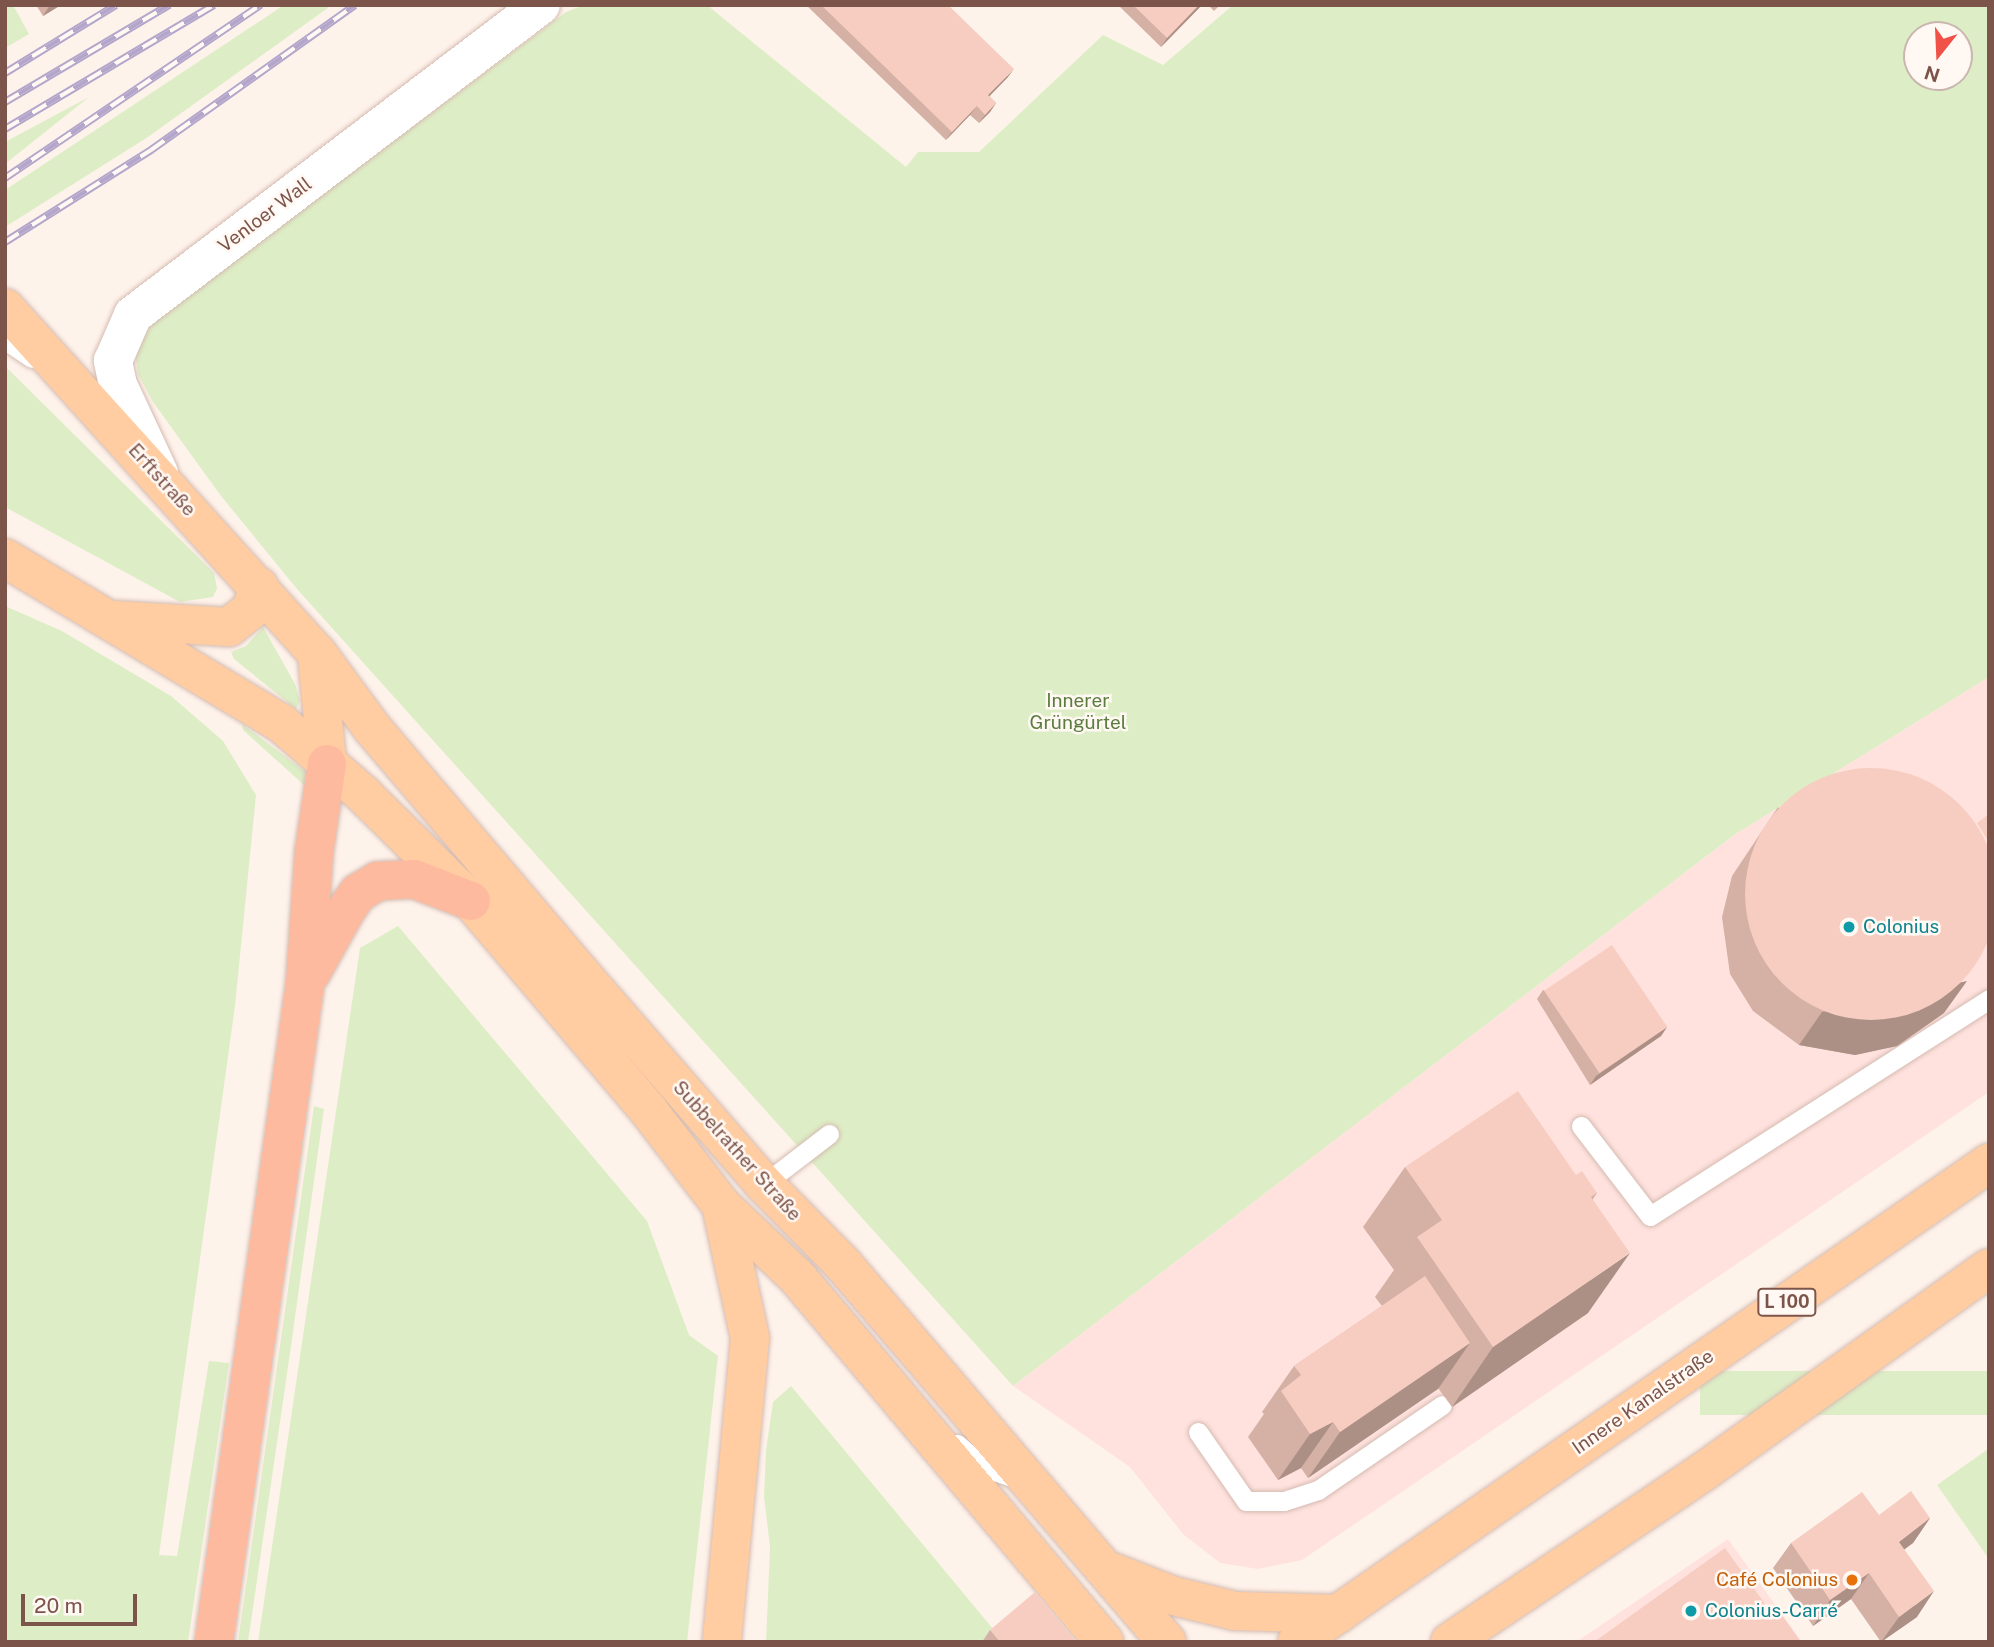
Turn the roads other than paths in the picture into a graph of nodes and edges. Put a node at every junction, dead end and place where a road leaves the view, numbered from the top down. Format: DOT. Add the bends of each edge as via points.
graph roads {
  1 [pos="541,5"];
  2 [pos="5,308"];
  3 [pos="5,340"];
  4 [pos="77,387"];
  5 [pos="162,481"];
  6 [pos="5,558"];
  7 [pos="259,586"];
  8 [pos="107,620"];
  9 [pos="317,653"];
  10 [pos="327,764"];
  11 [pos="471,901"];
  12 [pos="305,984"];
  13 [pos="1989,999"];
  14 [pos="1581,1126"];
  15 [pos="829,1134"];
  16 [pos="1989,1163"];
  17 [pos="764,1184"];
  18 [pos="721,1205"];
  19 [pos="1989,1268"];
  20 [pos="893,1388"];
  21 [pos="1442,1405"];
  22 [pos="1198,1432"];
  23 [pos="1036,1486"];
  24 [pos="1111,1572"];
  25 [pos="1338,1615"];
  26 [pos="214,1642"];
  27 [pos="722,1642"];
  28 [pos="1104,1642"];
  29 [pos="1167,1642"];
  30 [pos="1297,1642"];
  31 [pos="1450,1642"];
  1 -- 5 [label="street, Venloer Wall" via="133,315 113,362 118,385"];
  2 -- 4 [label="main road, Erftstraße"];
  3 -- 4 [label="lane"];
  4 -- 5 [label="main road, Erftstraße"];
  5 -- 7 [label="main road, Erftstraße"];
  6 -- 8 [label="main road"];
  7 -- 8 [label="main road" via="251,610 229,627"];
  7 -- 9 [label="main road, Erftstraße"];
  8 -- 10 [label="main road" via="281,723"];
  9 -- 10 [label="main road"];
  9 -- 17 [label="main road, Subbelrather Straße" via="373,728"];
  10 -- 11 [label="main road, Subbelrather Straße"];
  10 -- 12 [label="highway" via="314,852"];
  11 -- 12 [label="highway" via="414,879 378,881 358,893"];
  11 -- 18 [label="main road, Subbelrather Straße" via="649,1111"];
  12 -- 26 [label="highway"];
  13 -- 14 [label="lane" via="1650,1216"];
  15 -- 17 [label="lane"];
  16 -- 25 [label="main road, Innere Kanalstraße / L 100"];
  17 -- 23 [label="main road, Subbelrather Straße" via="842,1263"];
  18 -- 20 [label="main road, Subbelrather Straße" via="797,1277"];
  18 -- 27 [label="main road" via="750,1338"];
  19 -- 31 [label="main road" via="1703,1472"];
  20 -- 23 [label="lane" via="983,1466"];
  20 -- 28 [label="main road, Subbelrather Straße"];
  21 -- 22 [label="lane" via="1318,1490 1284,1501 1246,1501"];
  23 -- 24 [label="main road, Subbelrather Straße"];
  24 -- 25 [label="main road" via="1174,1596 1235,1611"];
  24 -- 29 [label="main road, Subbelrather Straße"];
  25 -- 30 [label="main road, Innere Kanalstraße / L 100"];
}
